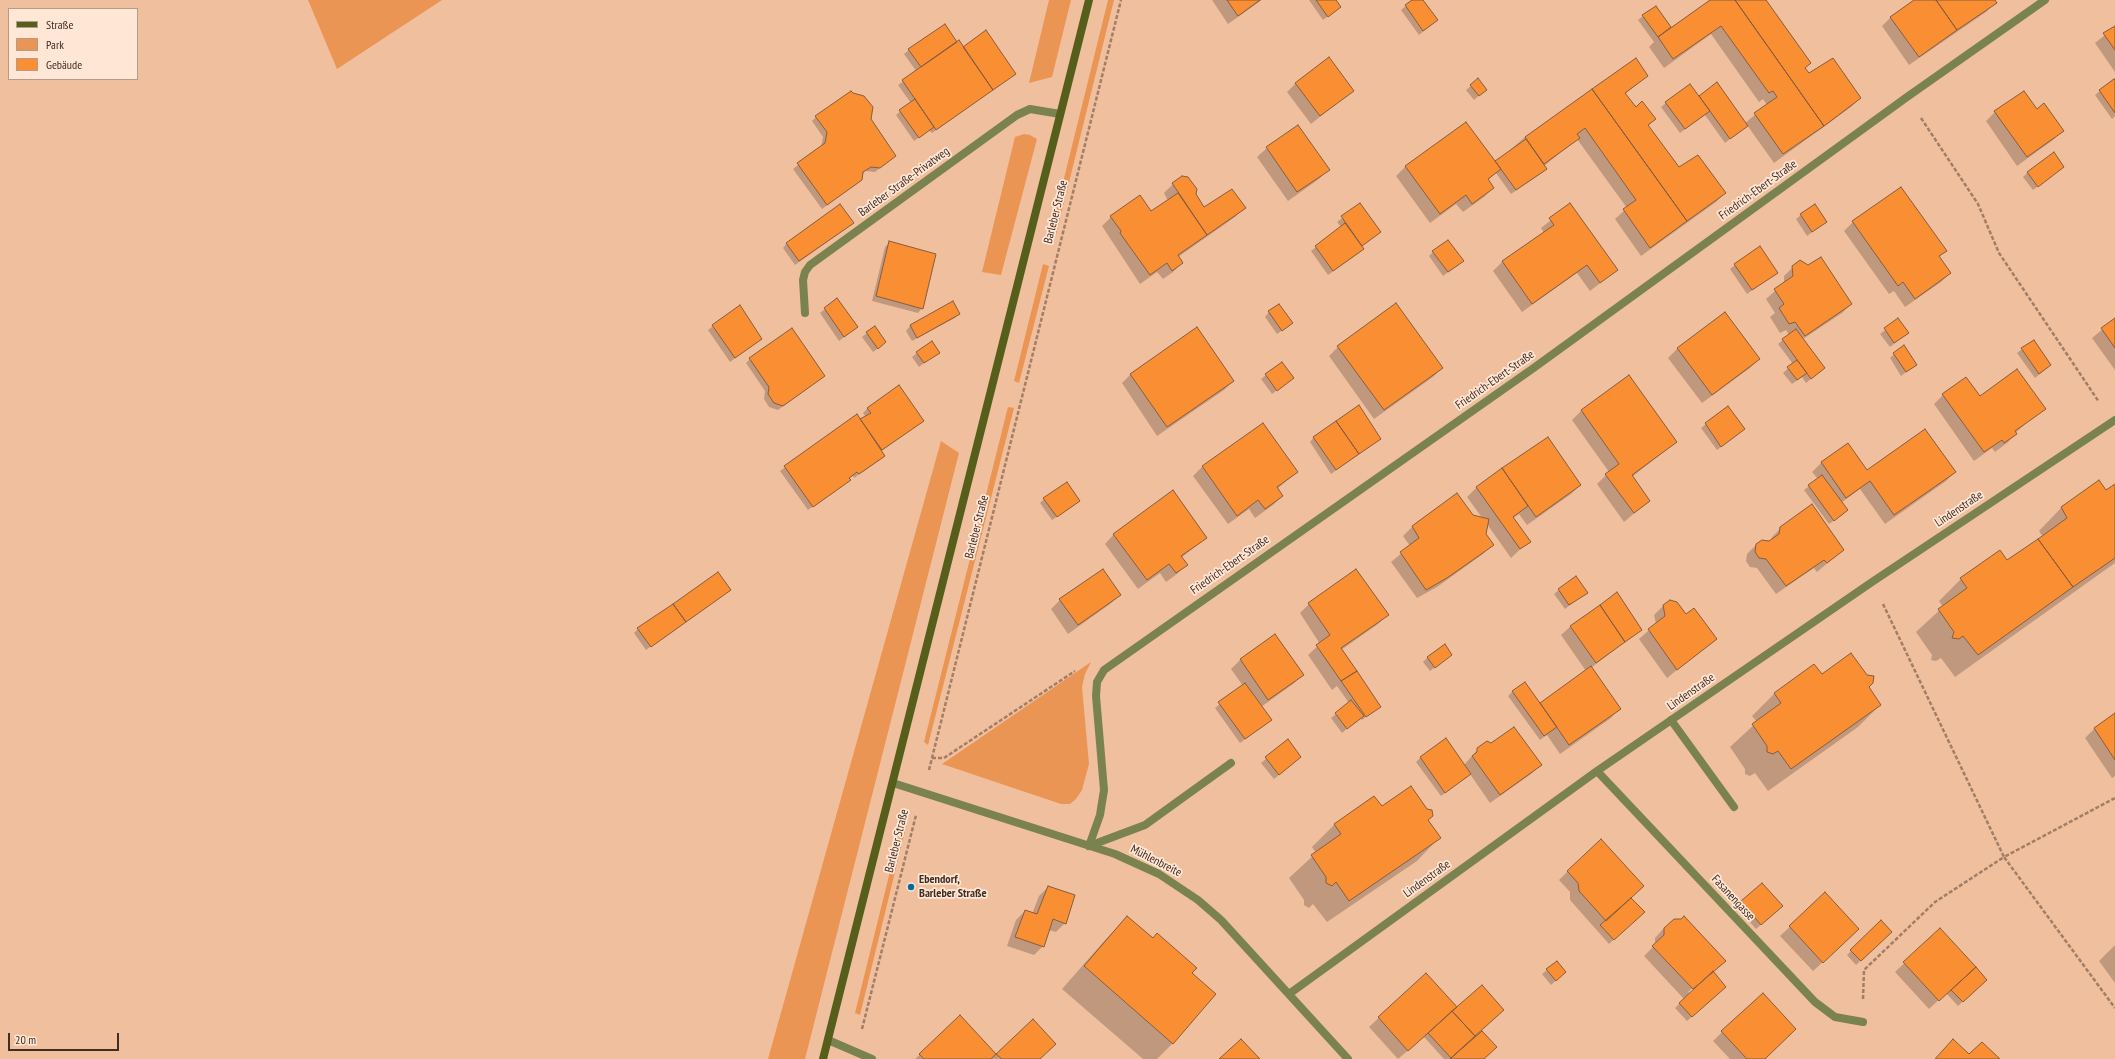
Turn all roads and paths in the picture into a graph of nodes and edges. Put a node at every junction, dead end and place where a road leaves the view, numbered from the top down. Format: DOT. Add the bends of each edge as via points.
graph roads {
  1 [pos="1089,0"];
  2 [pos="1121,0"];
  3 [pos="2045,0"];
  4 [pos="1907,97"];
  5 [pos="1060,114"];
  6 [pos="805,313"];
  7 [pos="2114,421"];
  8 [pos="1872,582"];
  9 [pos="1076,670"];
  10 [pos="1671,720"];
  11 [pos="932,758"];
  12 [pos="1231,763"];
  13 [pos="1597,771"];
  14 [pos="892,783"];
  15 [pos="922,792"];
  16 [pos="2115,798"];
  17 [pos="1734,807"];
  18 [pos="1089,846"];
  19 [pos="2004,857"];
  20 [pos="1864,970"];
  21 [pos="1289,994"];
  22 [pos="2115,1008"];
  23 [pos="1863,1022"];
  24 [pos="828,1040"];
  25 [pos="857,1051"];
  26 [pos="823,1059"];
  27 [pos="872,1059"];
  28 [pos="1348,1059"];
  1 -- 5 [label="main road, Barleber Straße"];
  2 -- 11 [label="path, Barleber Straße"];
  3 -- 4 [label="street, Friedrich-Ebert-Straße"];
  4 -- 7 [label="path" via="1978,204 1999,253"];
  4 -- 18 [label="street, Friedrich-Ebert-Straße" via="1535,366 1104,670 1097,682 1096,696 1104,790 1100,815"];
  5 -- 6 [label="street, Barleber Straße-Privatweg" via="1036,110 1023,111 810,265 802,280"];
  5 -- 14 [label="main road, Barleber Straße"];
  7 -- 8 [label="street, Lindenstraße"];
  8 -- 10 [label="street, Lindenstraße"];
  8 -- 19 [label="path"];
  9 -- 11 [label="path" via="944,758"];
  10 -- 13 [label="street, Lindenstraße"];
  10 -- 17 [label="street"];
  11 -- 15 [label="path, Barleber Straße"];
  12 -- 18 [label="street" via="1145,825"];
  13 -- 21 [label="street, Lindenstraße"];
  13 -- 23 [label="street, Fasanengasse" via="1815,1002 1835,1017"];
  14 -- 15 [label="street, Mühlenbreite"];
  14 -- 24 [label="main road, Barleber Straße"];
  15 -- 18 [label="street, Mühlenbreite"];
  15 -- 25 [label="path, Barleber Straße"];
  16 -- 19 [label="path"];
  18 -- 21 [label="street, Mühlenbreite" via="1145,867 1192,896 1221,920"];
  19 -- 20 [label="path" via="1935,902"];
  19 -- 22 [label="path"];
  21 -- 28 [label="street, Mühlenbreite"];
  24 -- 25 [label="street"];
  24 -- 26 [label="main road, Barleber Straße"];
  25 -- 27 [label="street"];
}
